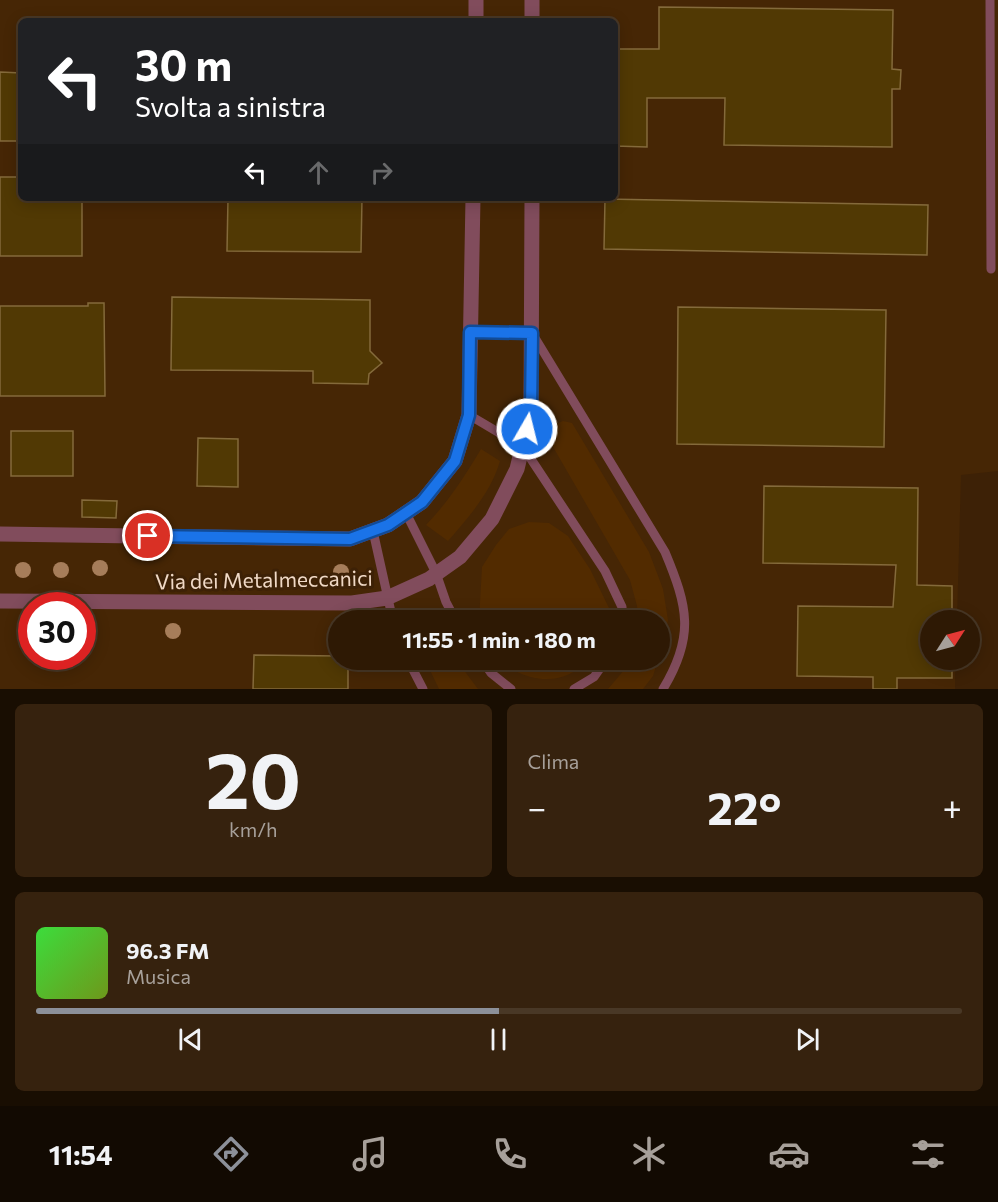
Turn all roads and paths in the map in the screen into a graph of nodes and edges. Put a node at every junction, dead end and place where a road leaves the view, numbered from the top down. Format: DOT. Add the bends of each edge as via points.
graph roads {
  1 [pos="476,0"];
  2 [pos="532,0"];
  3 [pos="990,0"];
  4 [pos="476,18"];
  5 [pos="532,18"];
  6 [pos="473,201"];
  7 [pos="532,201"];
  8 [pos="991,269"];
  9 [pos="470,332"];
  10 [pos="532,333"];
  11 [pos="469,415"];
  12 [pos="523,447"];
  13 [pos="406,513"];
  14 [pos="373,531"];
  15 [pos="0,534"];
  16 [pos="436,573"];
  17 [pos="387,598"];
  18 [pos="0,601"];
  19 [pos="390,610"];
  20 [pos="450,610"];
  21 [pos="622,610"];
  22 [pos="413,670"];
  23 [pos="489,670"];
  24 [pos="599,670"];
  25 [pos="423,689"];
  26 [pos="511,689"];
  27 [pos="574,689"];
  28 [pos="663,689"];
  1 -- 4 [label="street"];
  2 -- 5 [label="street"];
  3 -- 8 [label="lane"];
  6 -- 9 [label="street, Via dei Metalmeccanici"];
  7 -- 10 [label="street, Via dei Metalmeccanici"];
  9 -- 10 [label="lane"];
  9 -- 11 [label="street, Via dei Metalmeccanici"];
  10 -- 12 [label="street, Via dei Metalmeccanici" via="531,411"];
  10 -- 28 [label="lane" via="665,552 678,584 686,617 682,646"];
  11 -- 12 [label="lane"];
  11 -- 13 [label="street, Via dei Metalmeccanici" via="455,461 422,502"];
  12 -- 16 [label="street, Via dei Metalmeccanici" via="518,470 492,519 460,557"];
  12 -- 21 [label="lane" via="605,571"];
  13 -- 14 [label="street, Via dei Metalmeccanici"];
  13 -- 16 [label="lane"];
  14 -- 15 [label="street, Via dei Metalmeccanici" via="350,539"];
  14 -- 17 [label="lane"];
  16 -- 17 [label="street, Via dei Metalmeccanici"];
  16 -- 20 [label="lane"];
  17 -- 18 [label="street, Via dei Metalmeccanici" via="352,603"];
  17 -- 19 [label="lane"];
  22 -- 25 [label="lane"];
  23 -- 26 [label="lane"];
  24 -- 27 [label="lane"];
}
